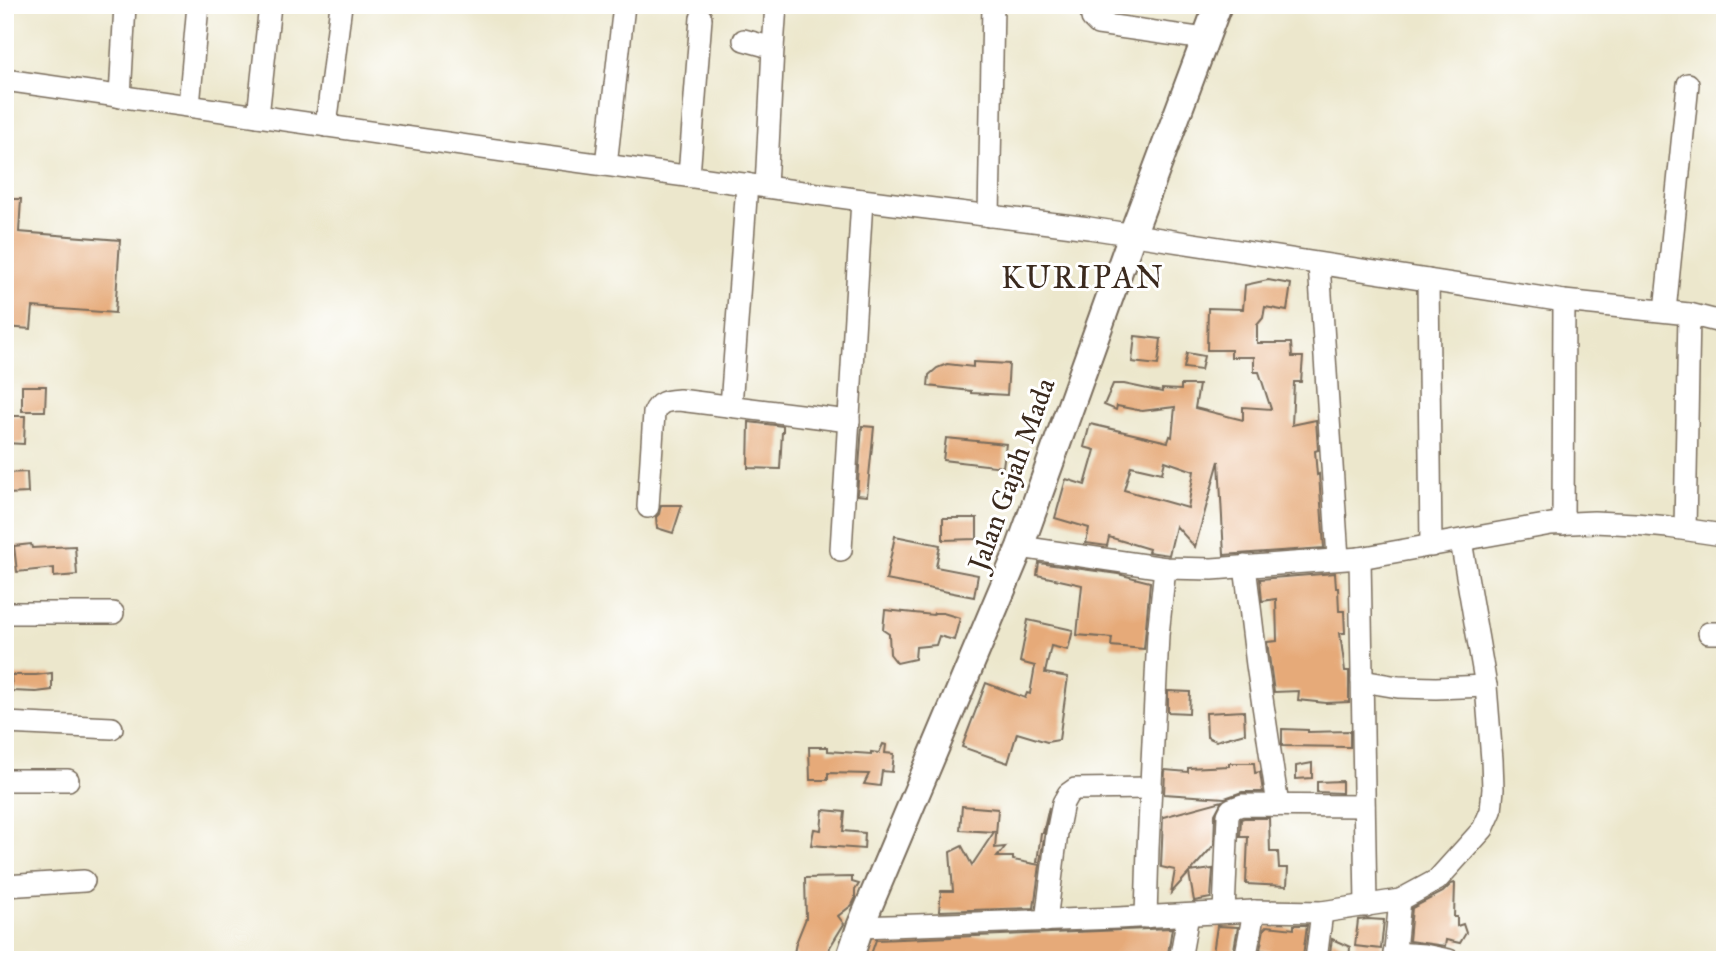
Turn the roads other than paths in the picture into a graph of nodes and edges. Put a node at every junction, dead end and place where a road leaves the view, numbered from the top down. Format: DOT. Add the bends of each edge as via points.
graph roads {
  1 [pos="125,5"];
  2 [pos="198,5"];
  3 [pos="270,5"];
  4 [pos="341,5"];
  5 [pos="624,5"];
  6 [pos="776,5"];
  7 [pos="993,5"];
  8 [pos="1091,5"];
  9 [pos="1218,5"];
  10 [pos="701,18"];
  11 [pos="1205,38"];
  12 [pos="744,40"];
  13 [pos="773,48"];
  14 [pos="5,80"];
  15 [pos="1688,85"];
  16 [pos="120,97"];
  17 [pos="189,106"];
  18 [pos="258,116"];
  19 [pos="326,126"];
  20 [pos="606,165"];
  21 [pos="689,176"];
  22 [pos="757,186"];
  23 [pos="862,200"];
  24 [pos="989,216"];
  25 [pos="1132,235"];
  26 [pos="1319,264"];
  27 [pos="1428,280"];
  28 [pos="1564,301"];
  29 [pos="1665,311"];
  30 [pos="1689,314"];
  31 [pos="1725,323"];
  32 [pos="731,406"];
  33 [pos="849,421"];
  34 [pos="648,507"];
  35 [pos="1563,524"];
  36 [pos="1685,529"];
  37 [pos="1725,534"];
  38 [pos="1461,541"];
  39 [pos="1431,546"];
  40 [pos="1020,547"];
  41 [pos="841,550"];
  42 [pos="1338,558"];
  43 [pos="1360,558"];
  44 [pos="1245,566"];
  45 [pos="1165,568"];
  46 [pos="5,613"];
  47 [pos="113,613"];
  48 [pos="1362,681"];
  49 [pos="1486,686"];
  50 [pos="5,723"];
  51 [pos="112,728"];
  52 [pos="5,780"];
  53 [pos="68,780"];
  54 [pos="1151,788"];
  55 [pos="1278,806"];
  56 [pos="1364,807"];
  57 [pos="84,881"];
  58 [pos="5,886"];
  59 [pos="1400,900"];
  60 [pos="1366,906"];
  61 [pos="1254,911"];
  62 [pos="1224,912"];
  63 [pos="1322,912"];
  64 [pos="1188,915"];
  65 [pos="1146,917"];
  66 [pos="1046,920"];
  67 [pos="860,927"];
  68 [pos="1394,957"];
  69 [pos="849,960"];
  70 [pos="1180,960"];
  71 [pos="1245,960"];
  72 [pos="1316,960"];
  73 [pos="1449,960"];
  1 -- 16 [label="street"];
  2 -- 17 [label="street"];
  3 -- 18 [label="street"];
  4 -- 19 [label="street"];
  5 -- 20 [label="street"];
  6 -- 13 [label="street"];
  7 -- 24 [label="street"];
  8 -- 11 [label="street" via="1092,18 1098,24"];
  9 -- 11 [label="main road, Jalan Gajah Mada"];
  10 -- 21 [label="street"];
  11 -- 25 [label="main road, Jalan Gajah Mada"];
  12 -- 13 [label="street"];
  13 -- 22 [label="street"];
  14 -- 16 [label="street"];
  15 -- 29 [label="street"];
  16 -- 17 [label="street"];
  17 -- 18 [label="street"];
  18 -- 19 [label="street"];
  19 -- 20 [label="street"];
  20 -- 21 [label="street"];
  21 -- 22 [label="street"];
  22 -- 23 [label="street"];
  22 -- 32 [label="street"];
  23 -- 24 [label="street"];
  23 -- 33 [label="street"];
  24 -- 25 [label="street"];
  25 -- 26 [label="street"];
  25 -- 40 [label="main road, Jalan Gajah Mada"];
  26 -- 27 [label="street"];
  26 -- 42 [label="street"];
  27 -- 28 [label="street"];
  27 -- 39 [label="street"];
  28 -- 29 [label="street"];
  28 -- 35 [label="street"];
  29 -- 30 [label="street"];
  30 -- 31 [label="street"];
  30 -- 36 [label="street"];
  32 -- 33 [label="street"];
  32 -- 34 [label="street" via="679,400 657,406"];
  33 -- 41 [label="street"];
  35 -- 36 [label="street"];
  35 -- 38 [label="street"];
  36 -- 37 [label="street"];
  38 -- 39 [label="street"];
  38 -- 49 [label="street"];
  39 -- 43 [label="street"];
  40 -- 45 [label="street"];
  40 -- 67 [label="main road, Jalan Gajah Mada"];
  42 -- 43 [label="street"];
  42 -- 44 [label="street"];
  43 -- 48 [label="street"];
  44 -- 45 [label="street"];
  44 -- 55 [label="street"];
  45 -- 54 [label="street"];
  46 -- 47 [label="street"];
  48 -- 49 [label="street" via="1398,687"];
  48 -- 56 [label="street"];
  49 -- 59 [label="street" via="1493,789 1483,829 1437,880"];
  50 -- 51 [label="street"];
  52 -- 53 [label="street"];
  54 -- 65 [label="street"];
  54 -- 66 [label="street" via="1074,789 1068,793 1057,833"];
  55 -- 56 [label="street"];
  55 -- 62 [label="street" via="1242,805 1229,811"];
  56 -- 60 [label="street"];
  57 -- 58 [label="street"];
  59 -- 60 [label="street"];
  59 -- 68 [label="street"];
  60 -- 63 [label="street"];
  61 -- 62 [label="street"];
  61 -- 63 [label="street"];
  61 -- 71 [label="street"];
  62 -- 64 [label="street"];
  63 -- 72 [label="street"];
  64 -- 65 [label="street"];
  64 -- 70 [label="street"];
  65 -- 66 [label="street"];
  66 -- 67 [label="street"];
  67 -- 69 [label="main road, Jalan Gajah Mada"];
  68 -- 73 [label="street" via="1424,955"];
}
